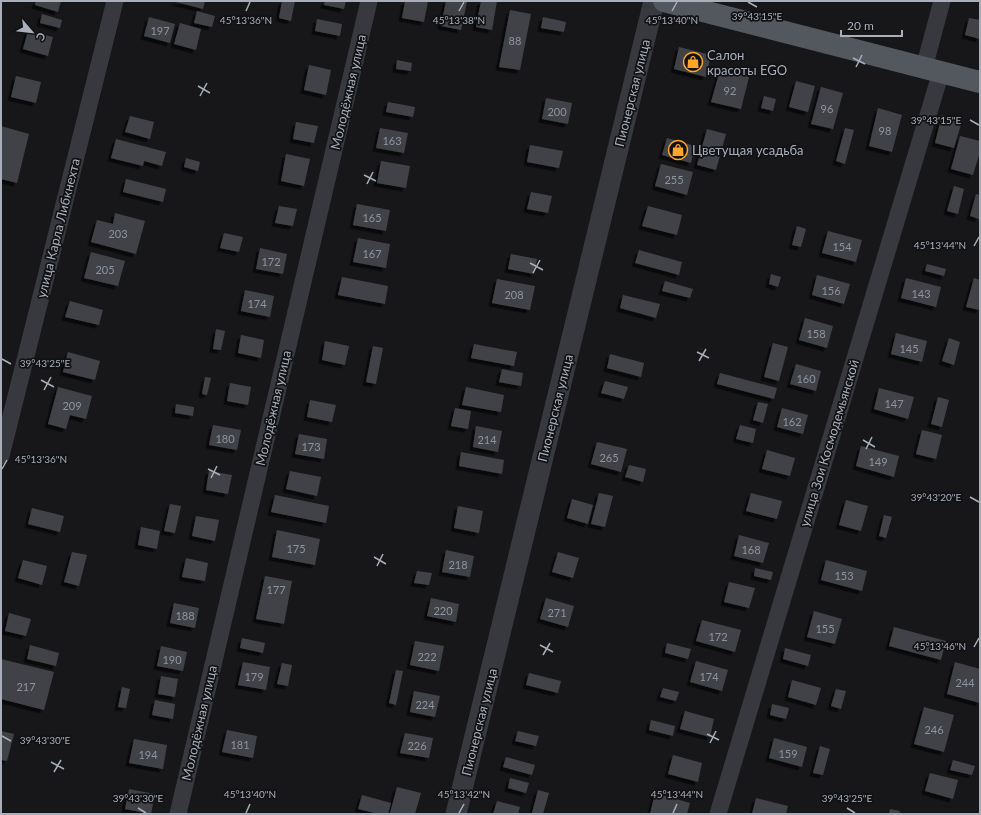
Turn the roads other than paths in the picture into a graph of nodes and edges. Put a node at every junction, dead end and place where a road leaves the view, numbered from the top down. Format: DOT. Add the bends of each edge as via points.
graph roads {
  1 [pos="115,1"];
  2 [pos="369,1"];
  3 [pos="654,1"];
  4 [pos="664,1"];
  5 [pos="942,1"];
  6 [pos="932,70"];
  7 [pos="980,82"];
  8 [pos="1,456"];
  9 [pos="178,814"];
  10 [pos="456,814"];
  11 [pos="718,814"];
  1 -- 8 [label="street, улица Карла Либкнехта"];
  2 -- 9 [label="street, Молодёжная улица"];
  3 -- 10 [label="street, Пионерская улица"];
  4 -- 6 [label="main road"];
  5 -- 6 [label="street, улица Зои Космодемьянской"];
  6 -- 7 [label="main road"];
  6 -- 11 [label="street, улица Зои Космодемьянской"];
}
